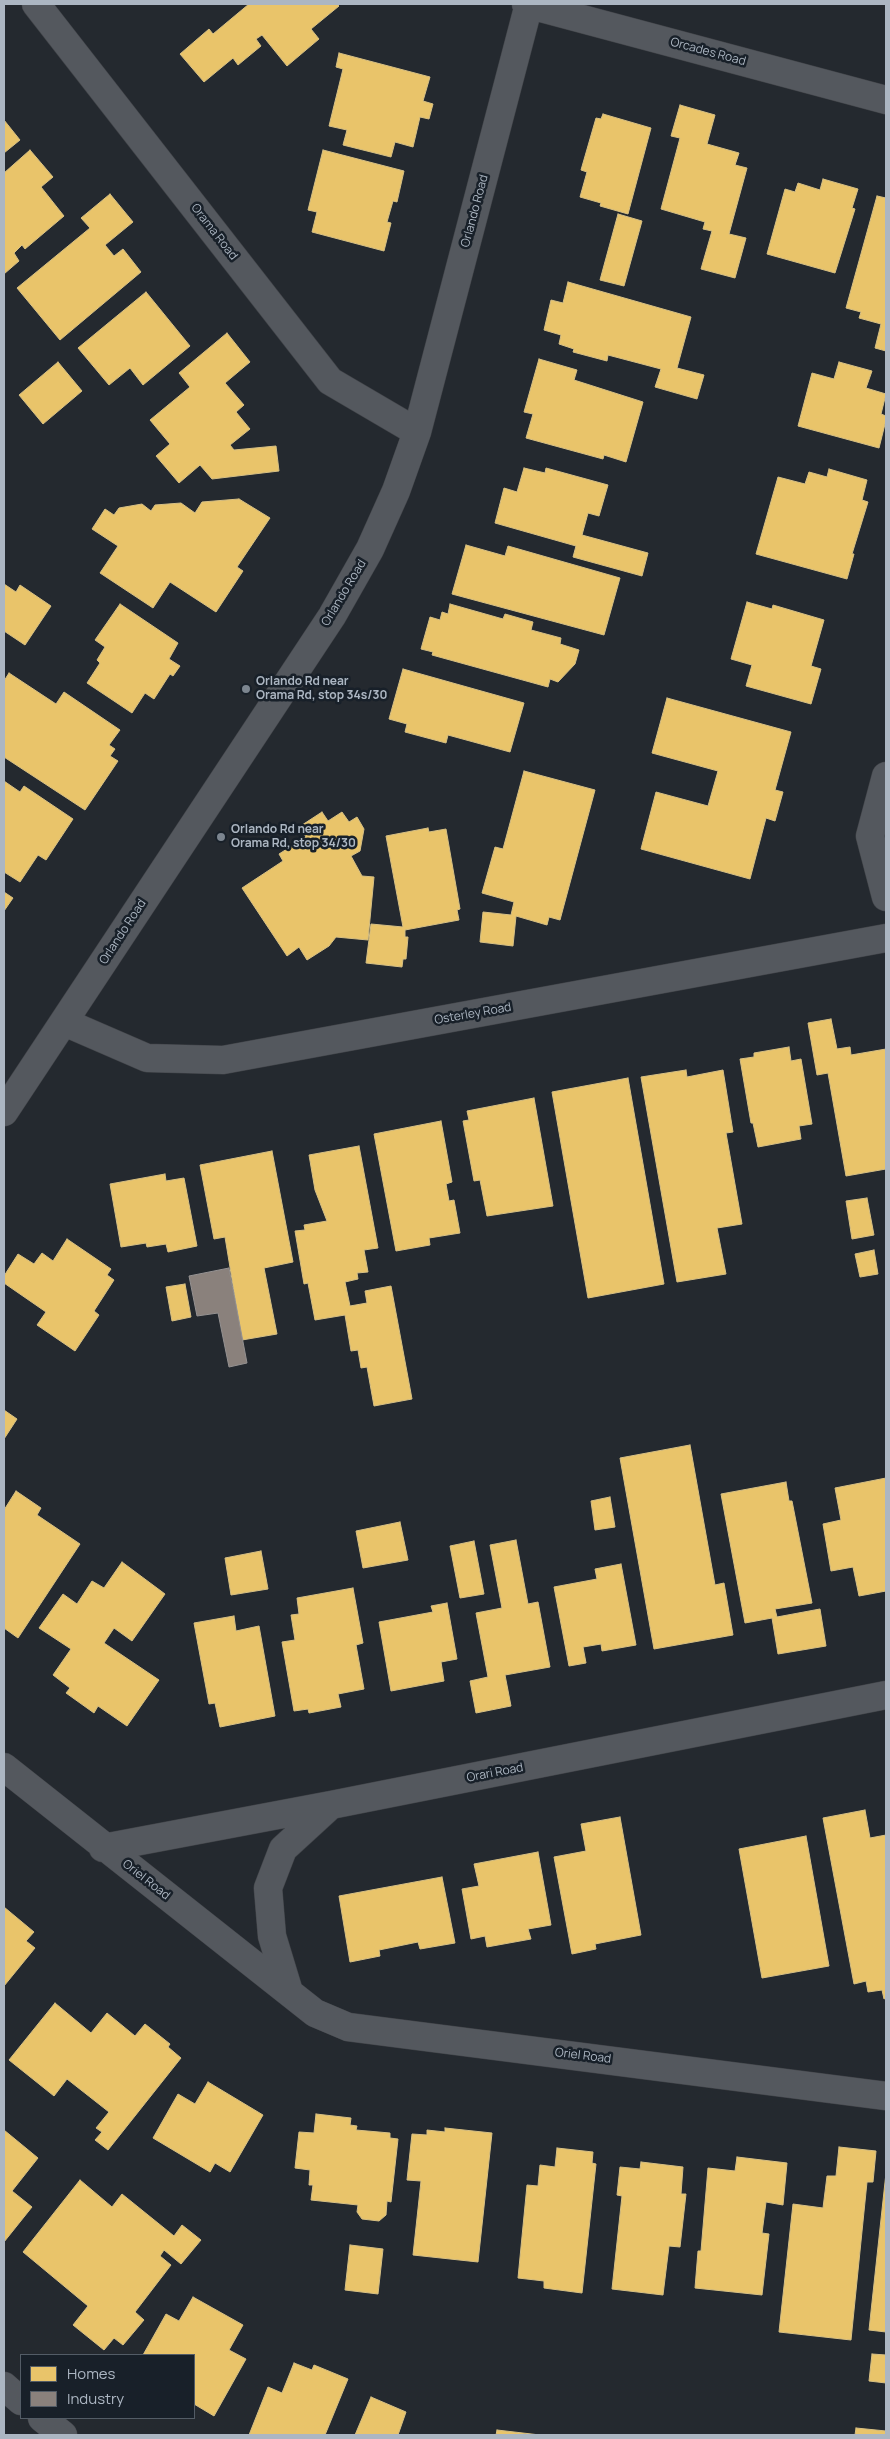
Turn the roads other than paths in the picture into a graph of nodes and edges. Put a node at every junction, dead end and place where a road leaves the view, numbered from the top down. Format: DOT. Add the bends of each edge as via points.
graph roads {
  1 [pos="36,4"];
  2 [pos="527,4"];
  3 [pos="886,100"];
  4 [pos="417,432"];
  5 [pos="886,776"];
  6 [pos="886,897"];
  7 [pos="886,938"];
  8 [pos="64,1022"];
  9 [pos="4,1112"];
  10 [pos="886,1695"];
  11 [pos="4,1767"];
  12 [pos="331,1805"];
  13 [pos="104,1848"];
  14 [pos="289,1992"];
  15 [pos="886,2096"];
  16 [pos="4,2386"];
  17 [pos="20,2400"];
  18 [pos="43,2419"];
  19 [pos="63,2435"];
  1 -- 4 [label="street, Orama Road" via="330,381"];
  2 -- 3 [label="street, Orcades Road"];
  2 -- 4 [label="street, Orlando Road"];
  4 -- 8 [label="street, Orlando Road" via="396,491 370,549 332,616"];
  5 -- 6 [label="street" via="870,836"];
  7 -- 8 [label="street, Osterley Road" via="223,1060 147,1058"];
  8 -- 9 [label="street, Orlando Road"];
  10 -- 12 [label="street, Orari Road"];
  11 -- 13 [label="street, Oriel Road"];
  12 -- 13 [label="street, Orari Road"];
  12 -- 14 [label="street" via="283,1849 268,1888 272,1936"];
  13 -- 14 [label="street, Oriel Road"];
  14 -- 15 [label="street, Oriel Road" via="315,2013 348,2027"];
  16 -- 17 [label="street"];
  18 -- 19 [label="street"];
}
